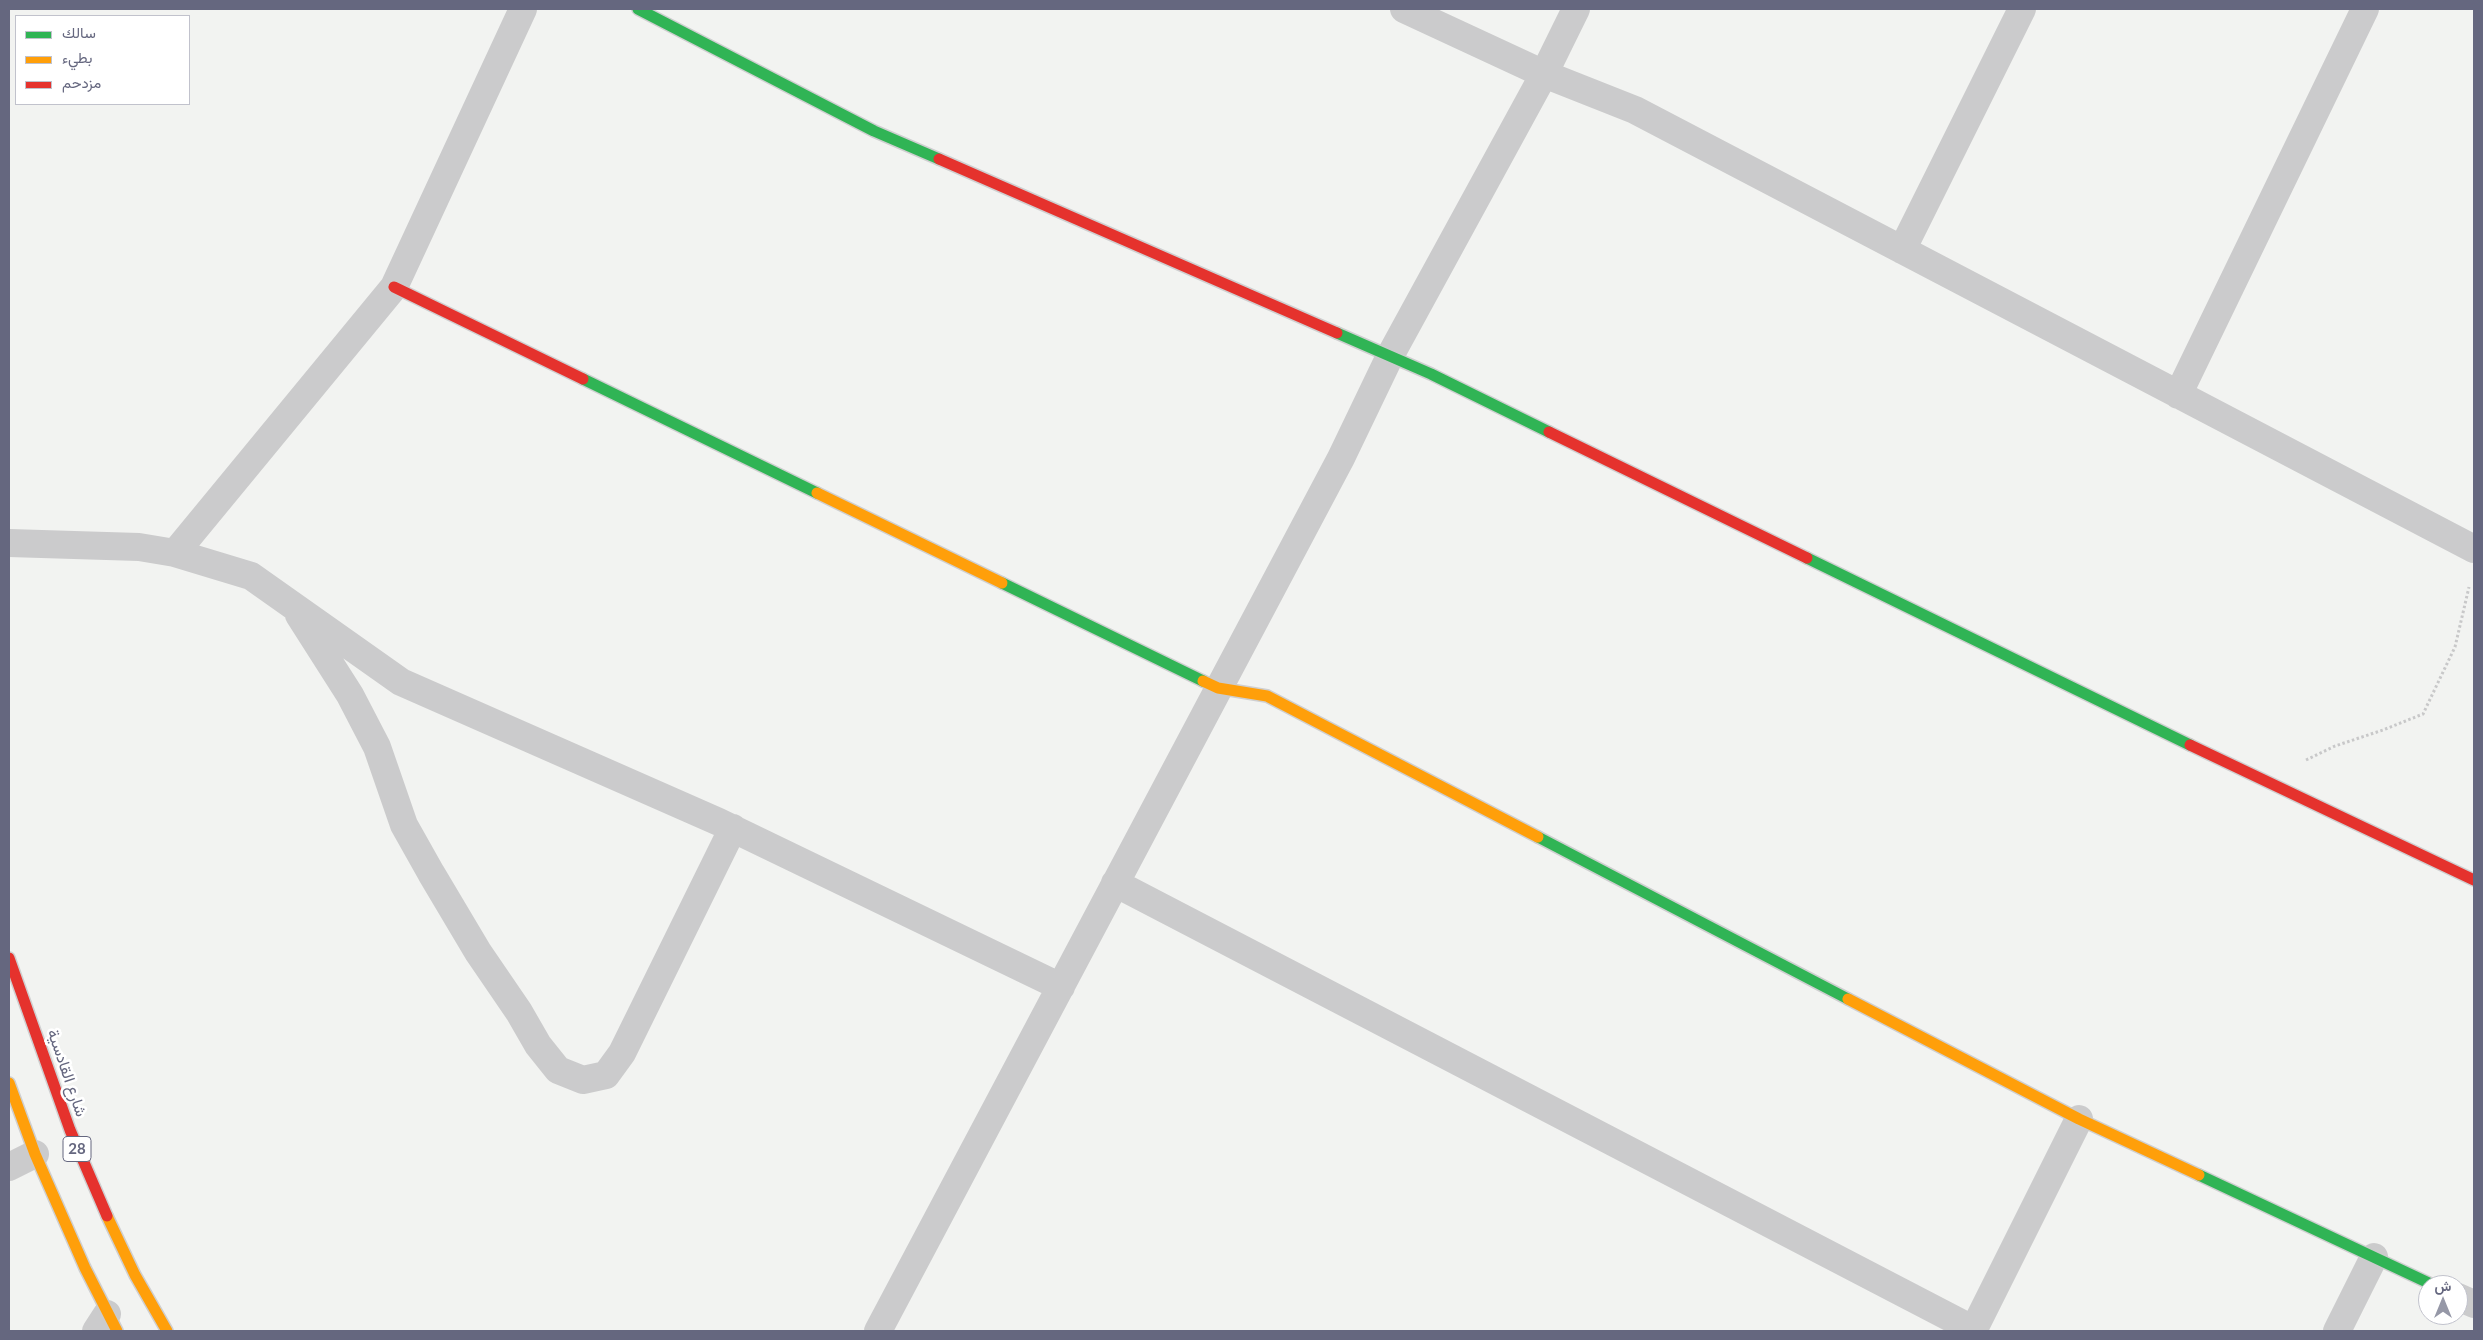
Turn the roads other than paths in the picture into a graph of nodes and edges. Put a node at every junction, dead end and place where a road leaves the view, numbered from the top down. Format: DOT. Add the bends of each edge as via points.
graph roads {
  1 [pos="523,9"];
  2 [pos="638,9"];
  3 [pos="1404,9"];
  4 [pos="1576,9"];
  5 [pos="2022,9"];
  6 [pos="2365,9"];
  7 [pos="1544,74"];
  8 [pos="1902,250"];
  9 [pos="394,287"];
  10 [pos="1390,356"];
  11 [pos="2178,394"];
  12 [pos="9,542"];
  13 [pos="2474,549"];
  14 [pos="175,553"];
  15 [pos="293,606"];
  16 [pos="1218,688"];
  17 [pos="733,828"];
  18 [pos="2474,880"];
  19 [pos="1115,883"];
  20 [pos="9,958"];
  21 [pos="1060,986"];
  22 [pos="9,1083"];
  23 [pos="2079,1118"];
  24 [pos="35,1154"];
  25 [pos="9,1167"];
  26 [pos="2374,1257"];
  27 [pos="2418,1278"];
  28 [pos="107,1325"];
  29 [pos="1974,1330"];
  30 [pos="167,1331"];
  31 [pos="878,1331"];
  32 [pos="2338,1331"];
  1 -- 9 [label="street"];
  2 -- 10 [label="main road" via="874,131"];
  3 -- 7 [label="street"];
  4 -- 7 [label="street"];
  5 -- 8 [label="street"];
  6 -- 11 [label="street"];
  7 -- 8 [label="street" via="1635,110"];
  7 -- 10 [label="street"];
  8 -- 11 [label="street"];
  9 -- 14 [label="street"];
  9 -- 16 [label="main road"];
  10 -- 16 [label="street" via="1341,458"];
  10 -- 18 [label="main road"];
  11 -- 13 [label="street"];
  12 -- 14 [label="street" via="139,547"];
  14 -- 15 [label="street" via="251,576"];
  15 -- 17 [label="street" via="402,682"];
  15 -- 17 [label="street" via="350,695 377,747 404,825 431,873 538,1046 558,1070 583,1080 606,1074"];
  16 -- 19 [label="street"];
  16 -- 23 [label="main road" via="1267,696"];
  17 -- 21 [label="street"];
  19 -- 21 [label="street"];
  19 -- 29 [label="street"];
  20 -- 30 [label="main road, شارع القادسية / 28" via="88,1176 135,1275"];
  21 -- 31 [label="street"];
  22 -- 24 [label="main road, 28"];
  23 -- 26 [label="main road"];
  23 -- 29 [label="street"];
  24 -- 25 [label="street"];
  24 -- 28 [label="main road, 28"];
  26 -- 27 [label="main road"];
  26 -- 32 [label="street"];
}
